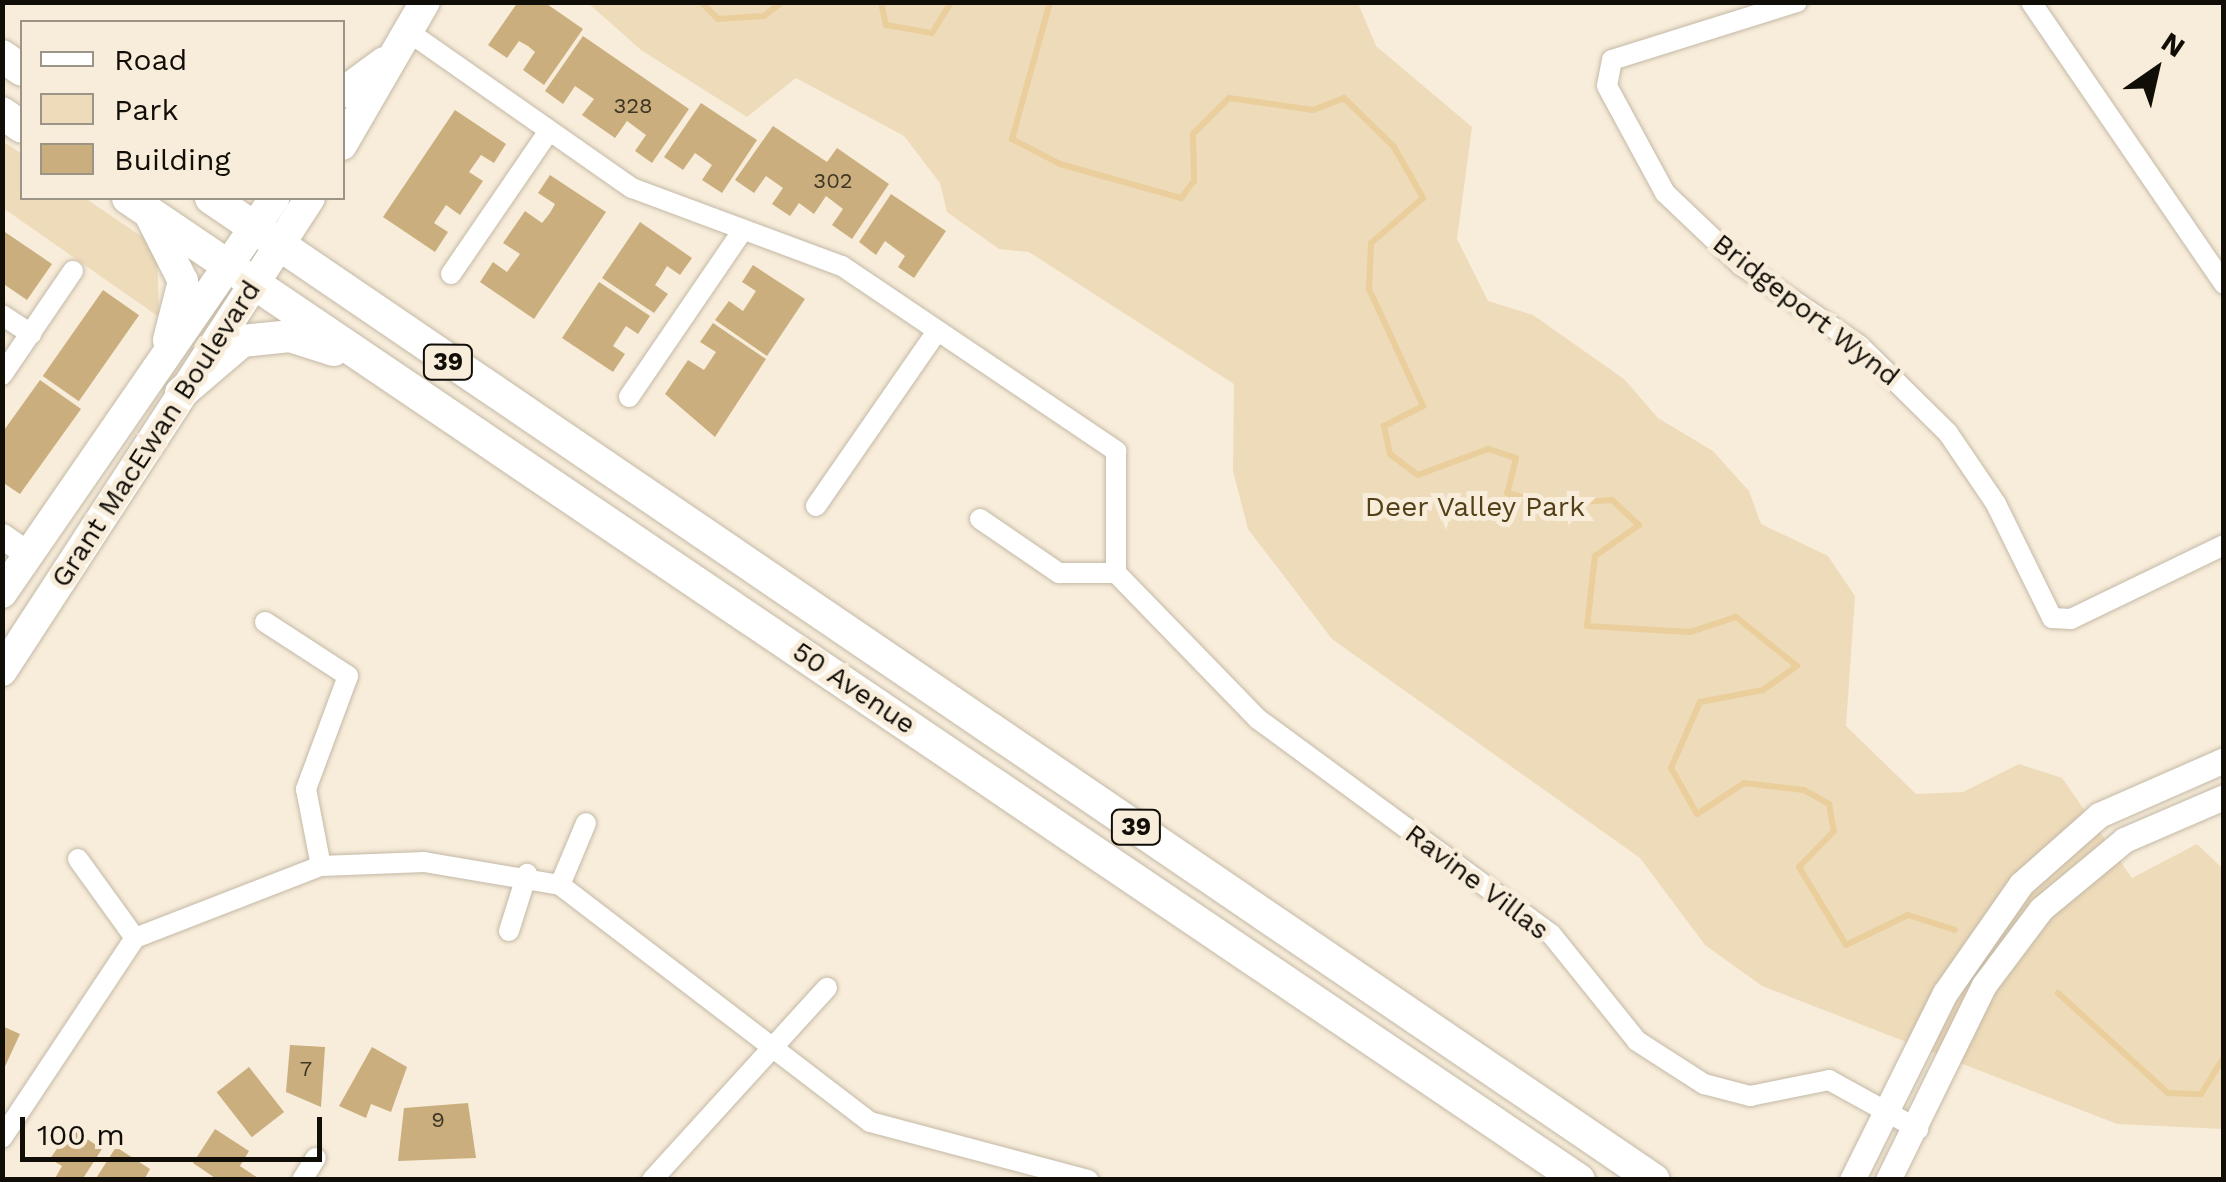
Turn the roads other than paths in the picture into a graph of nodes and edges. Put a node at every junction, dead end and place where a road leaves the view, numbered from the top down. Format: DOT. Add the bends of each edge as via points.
graph roads {
  1 [pos="425,2"];
  2 [pos="1797,2"];
  3 [pos="2031,2"];
  4 [pos="406,30"];
  5 [pos="384,62"];
  6 [pos="345,92"];
  7 [pos="549,131"];
  8 [pos="345,140"];
  9 [pos="214,200"];
  10 [pos="274,200"];
  11 [pos="308,200"];
  12 [pos="138,204"];
  13 [pos="742,233"];
  14 [pos="267,236"];
  15 [pos="73,271"];
  16 [pos="242,274"];
  17 [pos="451,274"];
  18 [pos="2224,284"];
  19 [pos="2,316"];
  20 [pos="937,331"];
  21 [pos="31,334"];
  22 [pos="378,367"];
  23 [pos="154,370"];
  24 [pos="2,375"];
  25 [pos="181,392"];
  26 [pos="629,397"];
  27 [pos="816,506"];
  28 [pos="980,519"];
  29 [pos="15,545"];
  30 [pos="2222,550"];
  31 [pos="1116,573"];
  32 [pos="2,592"];
  33 [pos="265,622"];
  34 [pos="2,670"];
  35 [pos="2224,760"];
  36 [pos="2224,797"];
  37 [pos="586,823"];
  38 [pos="78,860"];
  39 [pos="322,866"];
  40 [pos="527,874"];
  41 [pos="560,885"];
  42 [pos="509,930"];
  43 [pos="134,938"];
  44 [pos="827,988"];
  45 [pos="775,1044"];
  46 [pos="1889,1112"];
  47 [pos="1918,1129"];
  48 [pos="2,1138"];
  49 [pos="316,1158"];
  50 [pos="302,1180"];
  51 [pos="652,1180"];
  52 [pos="1088,1180"];
  53 [pos="1578,1180"];
  54 [pos="1654,1180"];
  55 [pos="1852,1180"];
  56 [pos="1888,1180"];
  1 -- 4 [label="main road"];
  2 -- 30 [label="street, Bridgeport Wynd" via="1612,60 1607,86 1665,192 1740,265 1860,346 1923,406 1996,504 2052,618 2082,614"];
  3 -- 18 [label="street"];
  4 -- 5 [label="main road"];
  4 -- 7 [label="street"];
  5 -- 6 [label="main road"];
  5 -- 8 [label="main road"];
  7 -- 13 [label="street" via="632,188"];
  7 -- 17 [label="street"];
  9 -- 14 [label="main road, 50 Avenue / 39"];
  10 -- 14 [label="main road, Grant MacEwan Boulevard"];
  11 -- 14 [label="main road, Grant MacEwan Boulevard"];
  12 -- 16 [label="main road, 50 Avenue / 39"];
  12 -- 23 [label="main road" via="183,280"];
  13 -- 20 [label="street" via="842,266"];
  13 -- 26 [label="street"];
  14 -- 16 [label="main road, Grant MacEwan Boulevard"];
  14 -- 54 [label="main road, 50 Avenue / 39"];
  15 -- 21 [label="street"];
  16 -- 22 [label="main road, 50 Avenue / 39"];
  16 -- 23 [label="main road, Grant MacEwan Boulevard"];
  16 -- 25 [label="main road, Grant MacEwan Boulevard"];
  19 -- 21 [label="street"];
  20 -- 27 [label="street"];
  20 -- 31 [label="street" via="1116,451"];
  21 -- 24 [label="street"];
  22 -- 25 [label="main road" via="272,336 227,349"];
  22 -- 53 [label="main road, 50 Avenue / 39"];
  23 -- 29 [label="main road, Grant MacEwan Boulevard"];
  25 -- 34 [label="main road, Grant MacEwan Boulevard"];
  28 -- 31 [label="street" via="1059,573"];
  29 -- 32 [label="main road, Grant MacEwan Boulevard"];
  31 -- 46 [label="street, Ravine Villas" via="1258,720 1551,934 1636,1042 1704,1084 1750,1096 1828,1080"];
  33 -- 39 [label="street" via="348,676 306,789"];
  35 -- 46 [label="street" via="2127,798 2040,863 1945,993"];
  36 -- 47 [label="street" via="2124,840 2041,909 1971,1009"];
  37 -- 41 [label="street"];
  38 -- 43 [label="street"];
  39 -- 40 [label="street" via="424,862"];
  39 -- 43 [label="street"];
  40 -- 41 [label="street"];
  40 -- 42 [label="street"];
  41 -- 45 [label="street"];
  43 -- 48 [label="street"];
  44 -- 45 [label="street"];
  45 -- 51 [label="street"];
  45 -- 52 [label="street" via="870,1122"];
  46 -- 47 [label="street, Ravine Villas"];
  46 -- 55 [label="street"];
  47 -- 56 [label="street"];
  49 -- 50 [label="street"];
}
